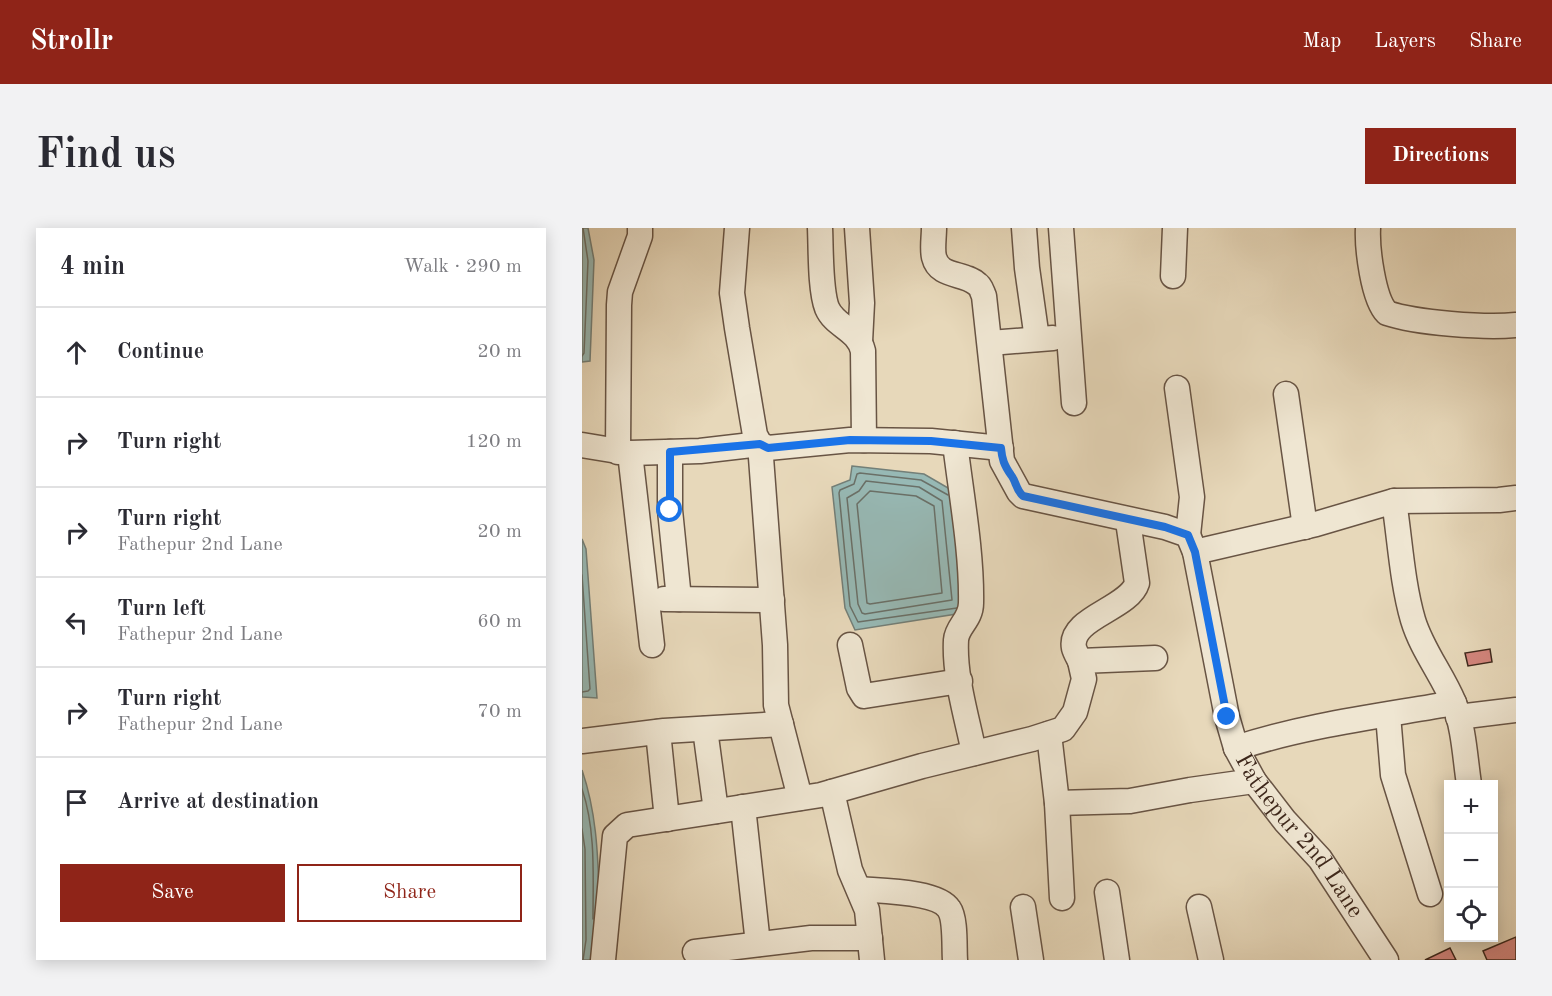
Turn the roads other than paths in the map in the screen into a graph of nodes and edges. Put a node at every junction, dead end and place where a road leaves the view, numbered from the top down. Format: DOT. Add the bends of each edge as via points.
graph roads {
  1 [pos="640,228"];
  2 [pos="736,228"];
  3 [pos="820,228"];
  4 [pos="857,228"];
  5 [pos="934,228"];
  6 [pos="1024,228"];
  7 [pos="1061,228"];
  8 [pos="1174,228"];
  9 [pos="1368,228"];
  10 [pos="1173,276"];
  11 [pos="1516,325"];
  12 [pos="1069,337"];
  13 [pos="1037,339"];
  14 [pos="860,342"];
  15 [pos="990,343"];
  16 [pos="1177,388"];
  17 [pos="1286,394"];
  18 [pos="1074,403"];
  19 [pos="864,440"];
  20 [pos="955,443"];
  21 [pos="760,444"];
  22 [pos="582,445"];
  23 [pos="1001,448"];
  24 [pos="624,452"];
  25 [pos="670,452"];
  26 [pos="1516,498"];
  27 [pos="1394,501"];
  28 [pos="1130,520"];
  29 [pos="1305,526"];
  30 [pos="1192,544"];
  31 [pos="646,599"];
  32 [pos="679,599"];
  33 [pos="772,600"];
  34 [pos="652,645"];
  35 [pos="850,645"];
  36 [pos="1155,658"];
  37 [pos="1080,661"];
  38 [pos="960,681"];
  39 [pos="1456,710"];
  40 [pos="1516,710"];
  41 [pos="1388,715"];
  42 [pos="781,724"];
  43 [pos="705,729"];
  44 [pos="658,732"];
  45 [pos="1049,734"];
  46 [pos="582,741"];
  47 [pos="1236,748"];
  48 [pos="974,753"];
  49 [pos="1468,780"];
  50 [pos="1254,781"];
  51 [pos="832,792"];
  52 [pos="800,798"];
  53 [pos="1057,803"];
  54 [pos="744,807"];
  55 [pos="716,811"];
  56 [pos="667,819"];
  57 [pos="860,889"];
  58 [pos="1107,892"];
  59 [pos="1430,894"];
  60 [pos="1062,898"];
  61 [pos="1023,907"];
  62 [pos="1199,907"];
  63 [pos="758,944"];
  64 [pos="871,949"];
  65 [pos="695,952"];
  66 [pos="603,960"];
  67 [pos="955,960"];
  68 [pos="1031,960"];
  69 [pos="1117,960"];
  70 [pos="1211,960"];
  71 [pos="1386,960"];
  1 -- 24 [label="street" via="619,305"];
  2 -- 21 [label="street" via="732,293 755,435"];
  3 -- 14 [label="street" via="828,309"];
  4 -- 14 [label="street" via="862,303"];
  5 -- 15 [label="street" via="934,257 939,267 978,284 984,296"];
  6 -- 13 [label="street"];
  7 -- 12 [label="street"];
  8 -- 10 [label="street"];
  9 -- 11 [label="street" via="1370,263 1388,313 1455,323"];
  12 -- 13 [label="street"];
  12 -- 18 [label="street"];
  13 -- 15 [label="street"];
  14 -- 19 [label="street"];
  15 -- 23 [label="street"];
  16 -- 30 [label="street, Fathepur 2nd Lane" via="1192,497"];
  17 -- 29 [label="street"];
  19 -- 20 [label="street"];
  19 -- 21 [label="street" via="768,448"];
  20 -- 23 [label="street"];
  20 -- 38 [label="street" via="971,605 956,640"];
  21 -- 25 [label="street"];
  21 -- 33 [label="street"];
  22 -- 24 [label="street"];
  23 -- 28 [label="street" via="1006,471 1023,496"];
  24 -- 25 [label="street"];
  24 -- 31 [label="street"];
  25 -- 32 [label="street" via="670,510"];
  26 -- 27 [label="street"];
  27 -- 29 [label="street"];
  27 -- 39 [label="street" via="1413,619"];
  28 -- 30 [label="street" via="1165,527"];
  28 -- 37 [label="street" via="1135,589 1076,634 1074,647"];
  29 -- 30 [label="street"];
  30 -- 47 [label="street, Fathepur 2nd Lane"];
  31 -- 32 [label="street"];
  31 -- 34 [label="street"];
  32 -- 33 [label="street"];
  33 -- 42 [label="street" via="776,705"];
  35 -- 38 [label="street" via="864,696"];
  36 -- 37 [label="street"];
  37 -- 45 [label="street" via="1084,679 1075,712 1063,729"];
  38 -- 48 [label="street"];
  39 -- 40 [label="street"];
  39 -- 41 [label="street"];
  39 -- 49 [label="street"];
  41 -- 47 [label="street"];
  41 -- 59 [label="street" via="1393,775"];
  42 -- 43 [label="street"];
  42 -- 52 [label="street"];
  43 -- 44 [label="street"];
  43 -- 55 [label="street"];
  44 -- 46 [label="street"];
  44 -- 56 [label="street"];
  45 -- 48 [label="street"];
  45 -- 53 [label="street"];
  47 -- 50 [label="street, Fathepur 2nd Lane"];
  48 -- 51 [label="street"];
  50 -- 53 [label="street" via="1130,801"];
  50 -- 71 [label="street, Fathepur 2nd Lane" via="1320,859"];
  51 -- 52 [label="street"];
  51 -- 57 [label="street" via="850,870"];
  52 -- 54 [label="street"];
  53 -- 60 [label="street"];
  54 -- 55 [label="street"];
  54 -- 63 [label="street"];
  55 -- 56 [label="street"];
  56 -- 66 [label="street" via="627,825 615,836"];
  57 -- 64 [label="street" via="867,910"];
  57 -- 67 [label="street" via="931,897 943,902 952,917"];
  58 -- 69 [label="street"];
  61 -- 68 [label="street"];
  62 -- 70 [label="street"];
  63 -- 64 [label="street" via="811,938"];
  63 -- 65 [label="street"];
}
